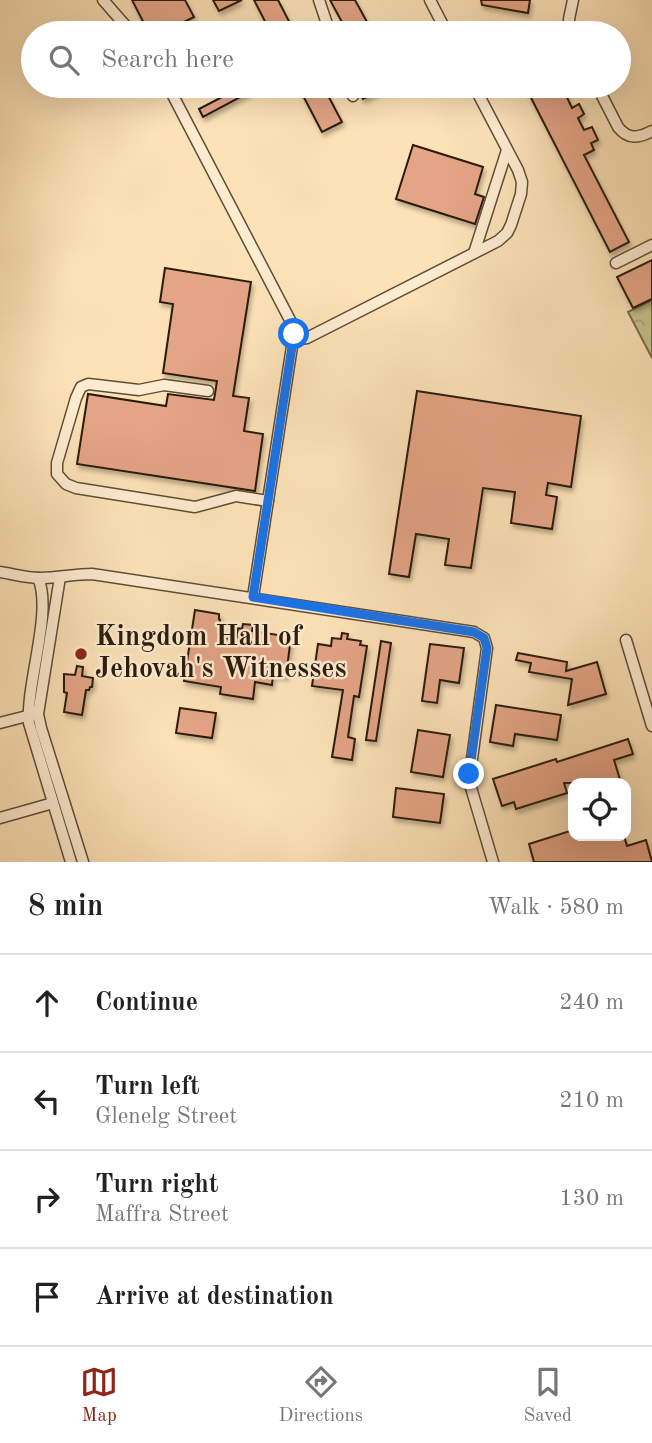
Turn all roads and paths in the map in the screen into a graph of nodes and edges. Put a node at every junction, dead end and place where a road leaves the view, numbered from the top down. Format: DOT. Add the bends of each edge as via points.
graph roads {
  1 [pos="103,0"];
  2 [pos="319,0"];
  3 [pos="430,0"];
  4 [pos="573,0"];
  5 [pos="121,21"];
  6 [pos="326,21"];
  7 [pos="441,21"];
  8 [pos="569,21"];
  9 [pos="174,98"];
  10 [pos="480,98"];
  11 [pos="603,98"];
  12 [pos="652,131"];
  13 [pos="507,150"];
  14 [pos="652,245"];
  15 [pos="474,253"];
  16 [pos="616,263"];
  17 [pos="293,340"];
  18 [pos="208,391"];
  19 [pos="268,500"];
  20 [pos="0,572"];
  21 [pos="60,577"];
  22 [pos="38,578"];
  23 [pos="253,597"];
  24 [pos="626,640"];
  25 [pos="33,714"];
  26 [pos="0,723"];
  27 [pos="652,726"];
  28 [pos="53,803"];
  29 [pos="0,818"];
  30 [pos="71,862"];
  31 [pos="83,862"];
  32 [pos="493,862"];
  1 -- 5 [label="street"];
  2 -- 6 [label="street"];
  3 -- 7 [label="street"];
  4 -- 8 [label="street"];
  9 -- 17 [label="street" via="291,322"];
  10 -- 13 [label="street"];
  11 -- 12 [label="street" via="622,133 636,137"];
  13 -- 15 [label="street"];
  13 -- 15 [label="street" via="522,187 507,233"];
  14 -- 16 [label="street"];
  15 -- 17 [label="street" via="307,338"];
  17 -- 19 [label="street"];
  18 -- 19 [label="street" via="164,385 139,390 81,387 57,474 83,490 195,506 231,496"];
  19 -- 23 [label="street"];
  20 -- 22 [label="street"];
  21 -- 22 [label="street"];
  21 -- 23 [label="street" via="92,574"];
  21 -- 25 [label="street"];
  22 -- 25 [label="street" via="42,591"];
  23 -- 32 [label="street" via="474,632 484,638 487,648 469,781"];
  24 -- 27 [label="street"];
  25 -- 26 [label="street"];
  25 -- 28 [label="street" via="30,731"];
  25 -- 31 [label="street"];
  28 -- 29 [label="street"];
  28 -- 30 [label="street"];
}
